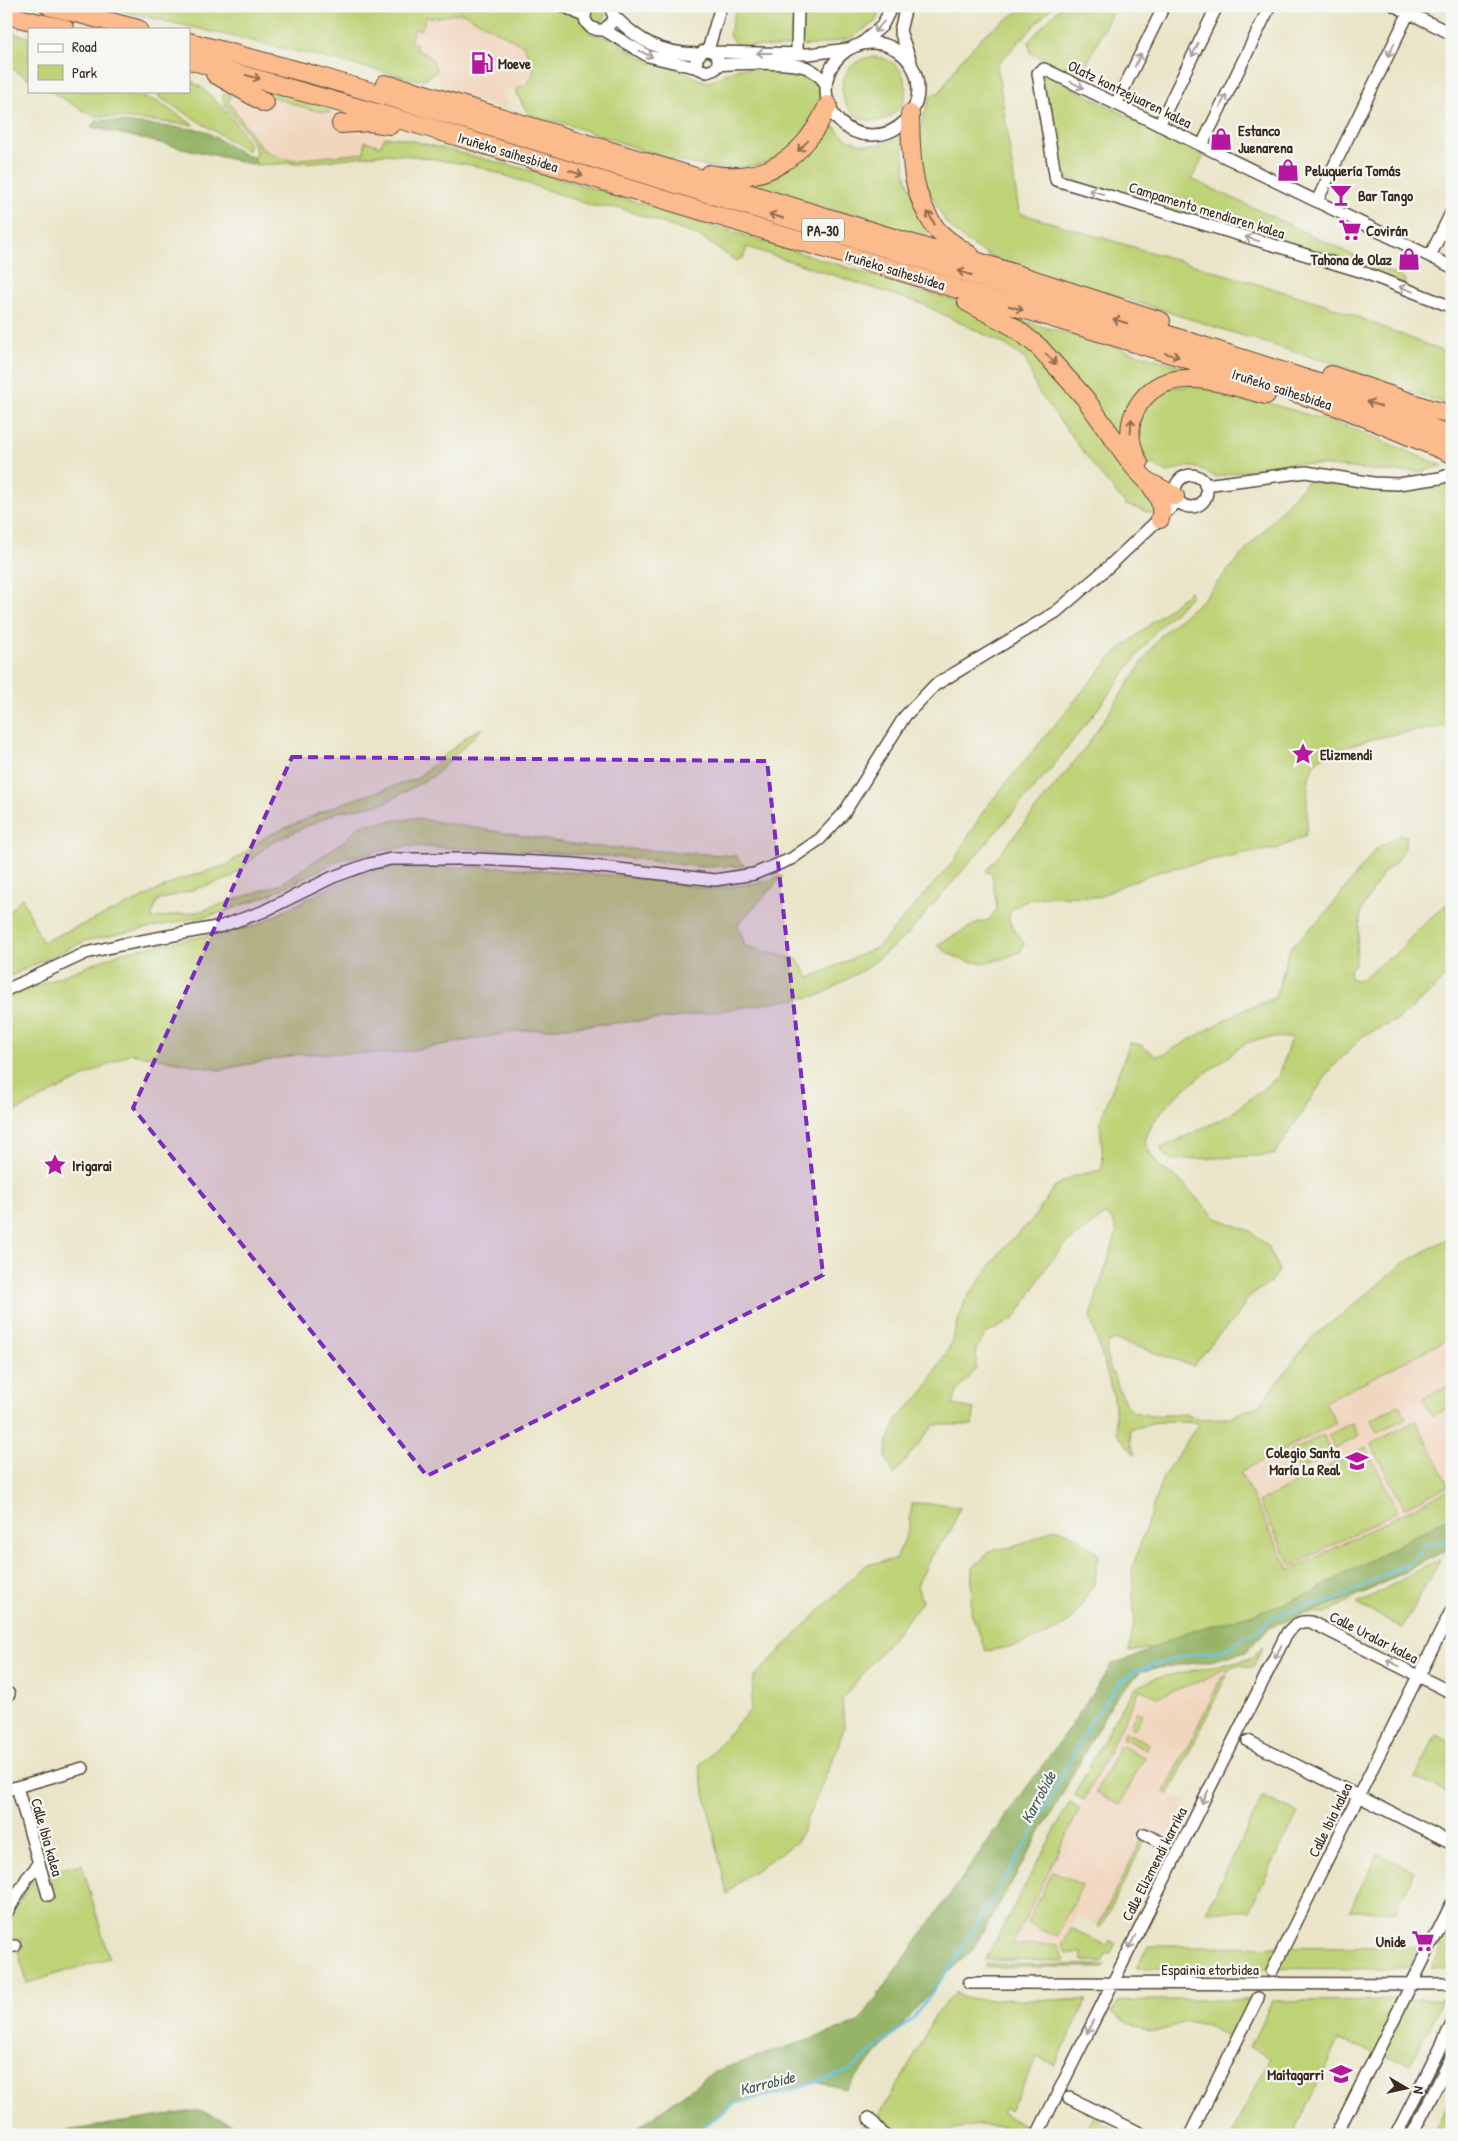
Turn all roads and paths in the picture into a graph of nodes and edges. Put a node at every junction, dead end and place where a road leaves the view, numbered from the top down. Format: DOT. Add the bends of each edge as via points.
graph roads {
  1 [pos="49,6"];
  2 [pos="564,6"];
  3 [pos="720,6"];
  4 [pos="783,6"];
  5 [pos="892,6"];
  6 [pos="906,6"];
  7 [pos="1164,6"];
  8 [pos="1217,6"];
  9 [pos="1270,6"];
  10 [pos="1395,6"];
  11 [pos="800,7"];
  12 [pos="1411,10"];
  13 [pos="587,11"];
  14 [pos="612,11"];
  15 [pos="6,15"];
  16 [pos="61,28"];
  17 [pos="134,28"];
  18 [pos="604,30"];
  19 [pos="1452,34"];
  20 [pos="190,42"];
  21 [pos="861,44"];
  22 [pos="797,48"];
  23 [pos="848,49"];
  24 [pos="219,50"];
  25 [pos="707,52"];
  26 [pos="193,61"];
  27 [pos="718,65"];
  28 [pos="698,68"];
  29 [pos="914,70"];
  30 [pos="1038,73"];
  31 [pos="826,84"];
  32 [pos="265,103"];
  33 [pos="1116,104"];
  34 [pos="828,105"];
  35 [pos="910,114"];
  36 [pos="341,124"];
  37 [pos="1159,125"];
  38 [pos="426,127"];
  39 [pos="1202,145"];
  40 [pos="656,165"];
  41 [pos="1316,201"];
  42 [pos="1452,211"];
  43 [pos="831,251"];
  44 [pos="1430,256"];
  45 [pos="979,262"];
  46 [pos="1452,267"];
  47 [pos="1452,307"];
  48 [pos="1396,397"];
  49 [pos="1452,414"];
  50 [pos="1425,443"];
  51 [pos="1449,444"];
  52 [pos="1452,474"];
  53 [pos="1149,484"];
  54 [pos="1206,489"];
  55 [pos="1179,497"];
  56 [pos="1160,519"];
  57 [pos="1139,540"];
  58 [pos="6,990"];
  59 [pos="1452,1609"];
  60 [pos="1310,1622"];
  61 [pos="1422,1670"];
  62 [pos="1415,1682"];
  63 [pos="1452,1693"];
  64 [pos="1248,1741"];
  65 [pos="84,1768"];
  66 [pos="12,1788"];
  67 [pos="1358,1796"];
  68 [pos="1144,1834"];
  69 [pos="1452,1844"];
  70 [pos="1167,1846"];
  71 [pos="39,1864"];
  72 [pos="48,1896"];
  73 [pos="1452,1903"];
  74 [pos="6,1914"];
  75 [pos="1272,1971"];
  76 [pos="968,1983"];
  77 [pos="1112,1984"];
  78 [pos="1452,1984"];
  79 [pos="1258,1998"];
  80 [pos="1452,2024"];
  81 [pos="1452,2056"];
  82 [pos="1069,2098"];
  83 [pos="869,2118"];
  84 [pos="884,2135"];
  85 [pos="1037,2135"];
  86 [pos="1144,2135"];
  87 [pos="1190,2135"];
  88 [pos="1336,2135"];
  89 [pos="1396,2135"];
  90 [pos="1412,2135"];
  1 -- 17 [label="highway"];
  2 -- 13 [label="street"];
  3 -- 25 [label="street"];
  4 -- 11 [label="street"];
  5 -- 21 [label="street, one-way" via="882,26"];
  6 -- 29 [label="street" via="900,31"];
  33 -- 7 [label="street, one-way"];
  8 -- 37 [label="street, one-way"];
  39 -- 9 [label="street, one-way"];
  10 -- 12 [label="street"];
  11 -- 22 [label="street"];
  12 -- 19 [label="street"];
  12 -- 41 [label="street, one-way"];
  13 -- 18 [label="street" via="586,21 592,28"];
  14 -- 18 [label="street" via="613,21"];
  14 -- 25 [label="street" via="642,41 674,52"];
  15 -- 16 [label="highway"];
  18 -- 28 [label="street, one-way" via="648,56"];
  20 -- 24 [label="highway, Iruñeko saihesbidea / PA-30"];
  21 -- 23 [label="street"];
  21 -- 29 [label="street" via="877,43 892,47"];
  23 -- 25 [label="street, one-way" via="809,54"];
  23 -- 31 [label="street" via="833,64"];
  24 -- 40 [label="highway" via="246,49 415,91"];
  51 -- 24 [label="highway, Iruñeko saihesbidea / PA-30, one-way" via="1328,386 1147,328 491,127"];
  25 -- 27 [label="street" via="718,60"];
  25 -- 28 [label="street" via="696,64"];
  26 -- 32 [label="highway"];
  26 -- 38 [label="highway, Iruñeko saihesbidea / PA-30, one-way"];
  27 -- 28 [label="street" via="711,72"];
  27 -- 31 [label="street" via="804,67 817,73"];
  29 -- 35 [label="street" via="918,85"];
  30 -- 33 [label="street, Olatz kontzejuaren kalea, one-way" via="1044,69"];
  47 -- 30 [label="street, Campamento mendiaren kalea, one-way" via="1360,271 1056,180"];
  31 -- 34 [label="street"];
  33 -- 37 [label="street, Olatz kontzejuaren kalea"];
  34 -- 35 [label="street" via="843,124 856,132 871,135 899,126"];
  34 -- 40 [label="highway, one-way" via="808,142 771,168 742,176 720,176"];
  45 -- 35 [label="highway, one-way" via="938,230 918,197 911,165"];
  36 -- 38 [label="highway" via="369,122"];
  37 -- 39 [label="street, Olatz kontzejuaren kalea"];
  38 -- 43 [label="highway, Iruñeko saihesbidea / PA-30, one-way"];
  39 -- 41 [label="street, Olatz kontzejuaren kalea"];
  40 -- 45 [label="highway"];
  41 -- 44 [label="street, Olatz kontzejuaren kalea"];
  42 -- 44 [label="street"];
  43 -- 50 [label="highway, Iruñeko saihesbidea / PA-30, one-way" via="1266,383 1347,410"];
  43 -- 53 [label="highway, one-way" via="871,271 961,299 1014,327 1062,371"];
  44 -- 46 [label="street, Olatz kontzejuaren kalea"];
  45 -- 48 [label="highway"];
  48 -- 49 [label="highway"];
  48 -- 51 [label="highway"];
  50 -- 51 [label="highway, Iruñeko saihesbidea / PA-30"];
  55 -- 50 [label="highway, one-way" via="1148,474 1131,444 1130,421 1141,399 1156,385 1169,380 1188,378 1227,385"];
  52 -- 54 [label="street" via="1398,484 1306,472"];
  53 -- 55 [label="highway"];
  53 -- 56 [label="highway" via="1162,502"];
  54 -- 55 [label="street" via="1198,505"];
  54 -- 55 [label="street" via="1197,477 1183,477"];
  55 -- 56 [label="street"];
  55 -- 57 [label="street"];
  56 -- 57 [label="street"];
  57 -- 58 [label="street" via="1056,612 935,685 905,716 844,813 820,839 791,859 761,871 715,880 564,864 391,859 333,877 262,912 222,926 86,953"];
  59 -- 61 [label="street"];
  63 -- 60 [label="street, Calle Uralar kalea, one-way"];
  60 -- 77 [label="street, Calle Elizmendi karrika, one-way" via="1295,1624 1287,1633"];
  62 -- 67 [label="street, Calle Ibia kalea"];
  64 -- 67 [label="street"];
  65 -- 66 [label="street"];
  66 -- 71 [label="street, Calle Ibia kalea"];
  67 -- 69 [label="street"];
  67 -- 75 [label="street, Calle Ibia kalea"];
  68 -- 70 [label="street, Calle Elizmendi karrika"];
  71 -- 72 [label="street, Calle Ibia kalea"];
  71 -- 74 [label="street"];
  73 -- 88 [label="street"];
  76 -- 77 [label="street, Espainia etorbidea"];
  77 -- 78 [label="street, Espainia etorbidea"];
  77 -- 85 [label="street, Calle Elizmendi karrika, one-way"];
  79 -- 87 [label="street"];
  80 -- 89 [label="street"];
  81 -- 90 [label="street"];
  82 -- 86 [label="street"];
  83 -- 84 [label="street"];
}
